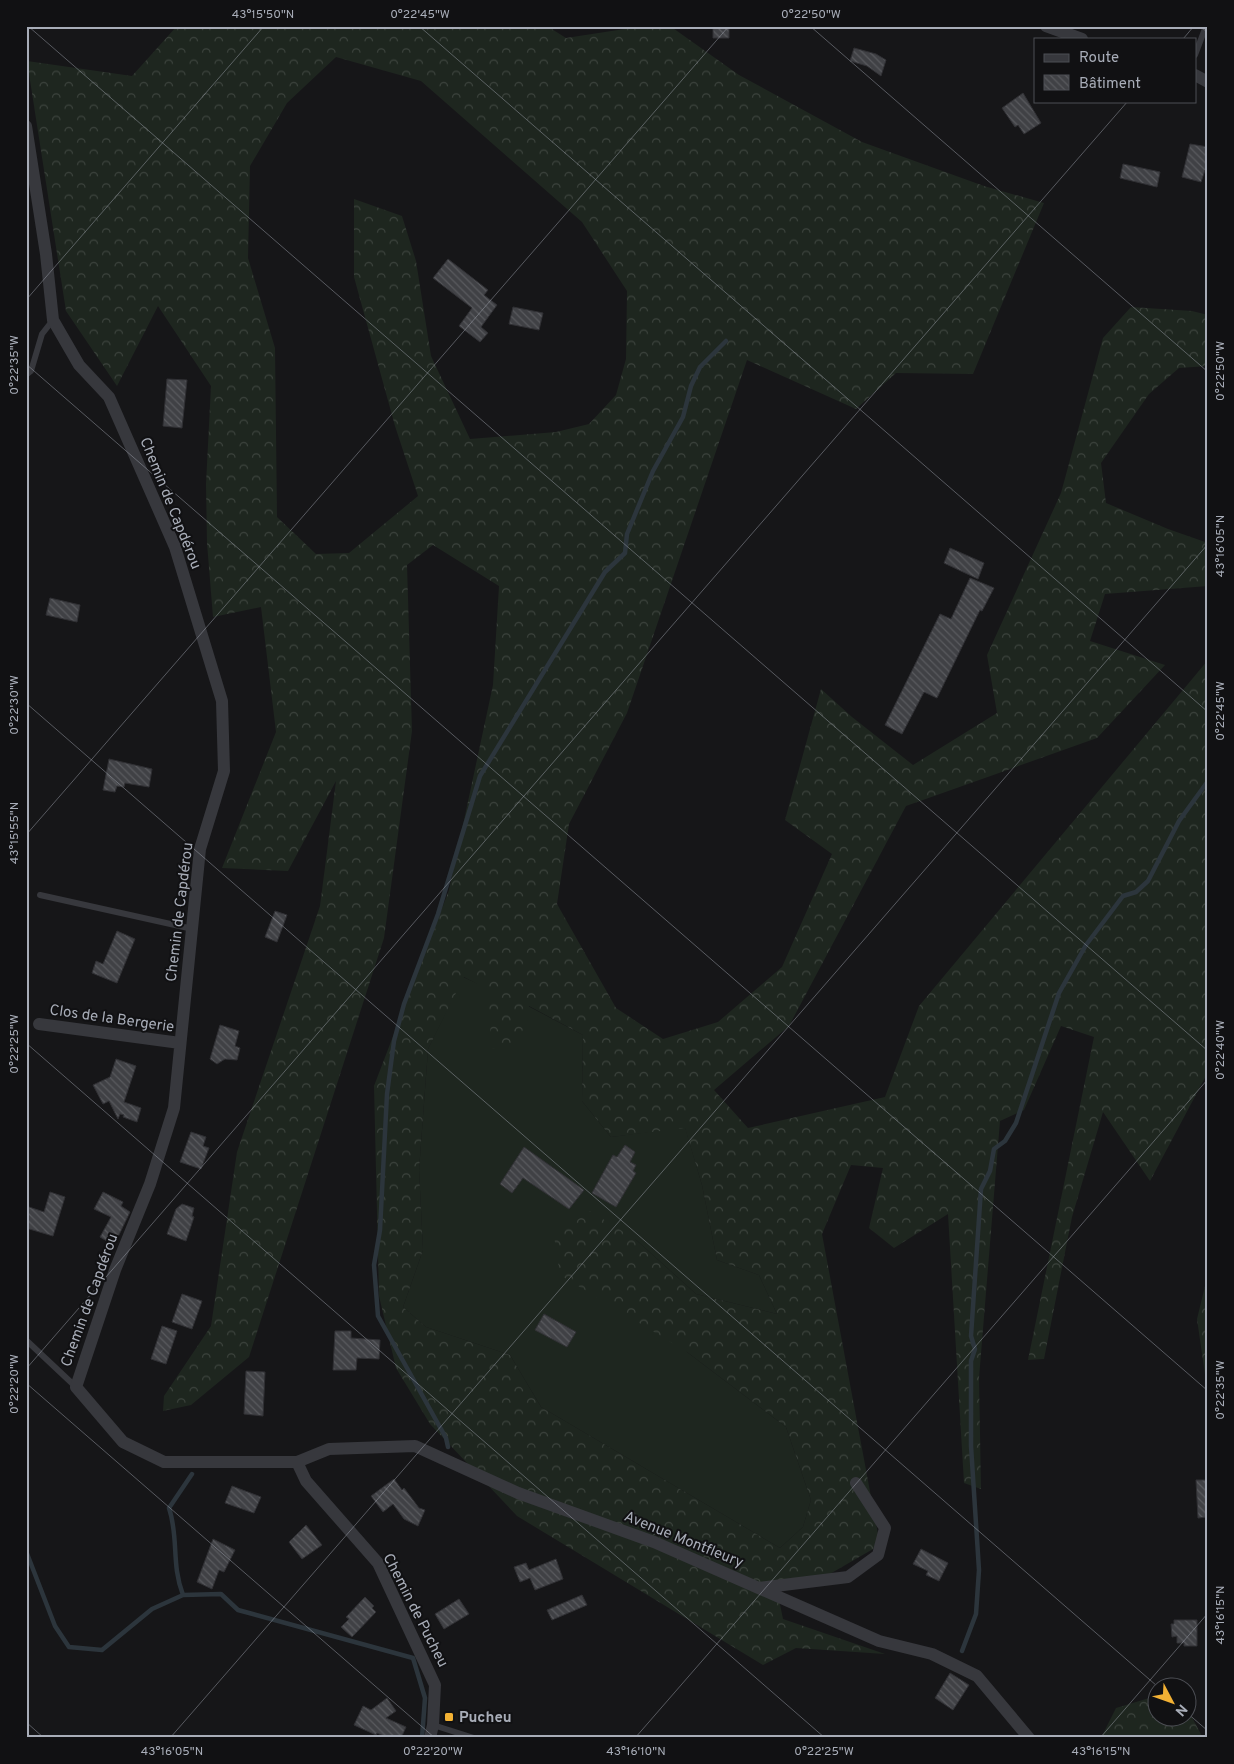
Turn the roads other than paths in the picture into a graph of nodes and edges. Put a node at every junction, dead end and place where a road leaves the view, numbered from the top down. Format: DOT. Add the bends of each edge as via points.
graph roads {
  1 [pos="1046,26"];
  2 [pos="1206,26"];
  3 [pos="1079,38"];
  4 [pos="1196,51"];
  5 [pos="1196,76"];
  6 [pos="1208,82"];
  7 [pos="26,126"];
  8 [pos="53,320"];
  9 [pos="26,375"];
  10 [pos="40,895"];
  11 [pos="193,929"];
  12 [pos="39,1024"];
  13 [pos="180,1043"];
  14 [pos="26,1340"];
  15 [pos="76,1387"];
  16 [pos="297,1462"];
  17 [pos="856,1484"];
  18 [pos="759,1588"];
  19 [pos="434,1725"];
  20 [pos="430,1738"];
  21 [pos="474,1738"];
  22 [pos="1029,1738"];
  1 -- 3 [label="street"];
  2 -- 4 [label="lane"];
  5 -- 6 [label="street"];
  7 -- 8 [label="street, Chemin de Capdérou"];
  8 -- 9 [label="lane" via="42,334 31,371"];
  8 -- 11 [label="street, Chemin de Capdérou" via="79,365 109,397 175,547 222,701 224,771 200,849"];
  10 -- 11 [label="lane"];
  11 -- 13 [label="street, Chemin de Capdérou"];
  12 -- 13 [label="street, Clos de la Bergerie"];
  13 -- 15 [label="street, Chemin de Capdérou" via="174,1108 150,1184 115,1270"];
  14 -- 15 [label="lane"];
  15 -- 16 [label="street, Chemin de Capdérou" via="123,1442 164,1462"];
  16 -- 18 [label="street, Avenue Montfleury" via="329,1449 415,1446 518,1493 654,1542"];
  16 -- 19 [label="street, Chemin de Pucheu" via="306,1482 378,1563 435,1685"];
  17 -- 18 [label="street" via="886,1528 878,1555 848,1577"];
  18 -- 22 [label="street, Avenue Montfleury" via="879,1641 932,1654 977,1676"];
  19 -- 20 [label="street, Chemin de Pucheu"];
  19 -- 21 [label="lane"];
}
